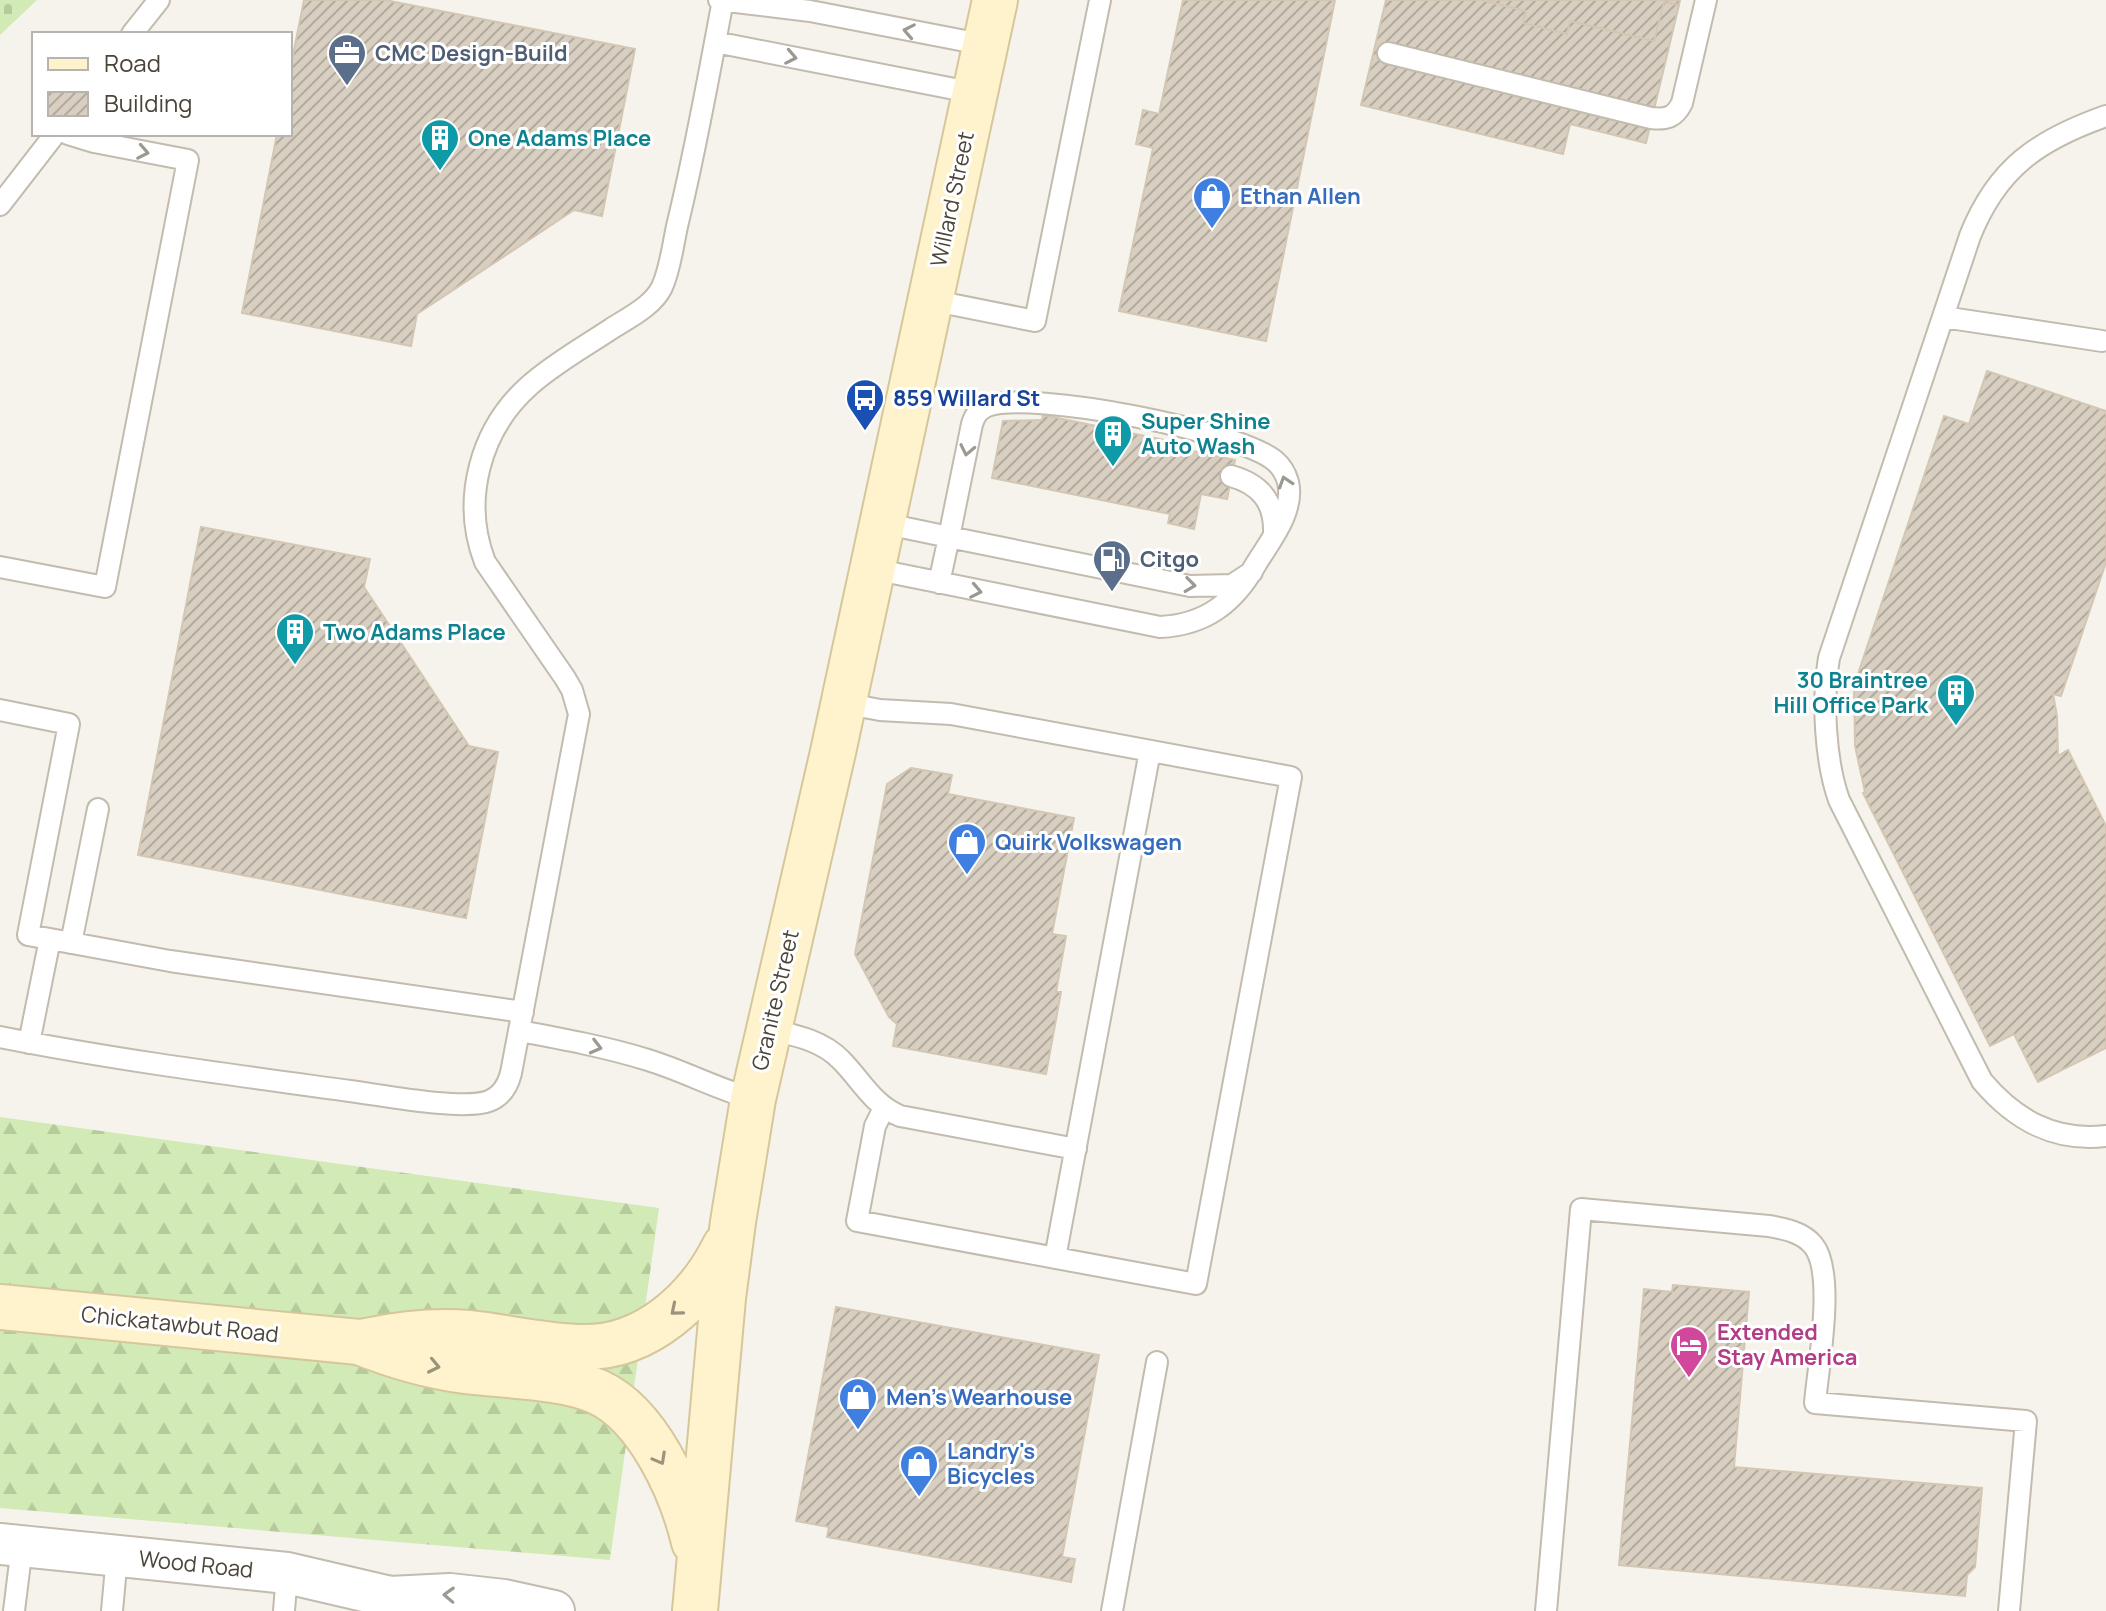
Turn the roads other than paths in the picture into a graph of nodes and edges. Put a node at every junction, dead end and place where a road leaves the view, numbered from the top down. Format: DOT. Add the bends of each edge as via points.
graph roads {
  1 [pos="159,0"];
  2 [pos="722,0"];
  3 [pos="995,0"];
  4 [pos="1100,0"];
  5 [pos="1706,0"];
  6 [pos="134,32"];
  7 [pos="715,42"];
  8 [pos="986,45"];
  9 [pos="1388,53"];
  10 [pos="975,93"];
  11 [pos="2106,116"];
  12 [pos="53,136"];
  13 [pos="74,136"];
  14 [pos="0,205"];
  15 [pos="930,300"];
  16 [pos="1943,317"];
  17 [pos="2102,341"];
  18 [pos="909,398"];
  19 [pos="1231,476"];
  20 [pos="882,523"];
  21 [pos="1274,533"];
  22 [pos="949,537"];
  23 [pos="0,567"];
  24 [pos="873,569"];
  25 [pos="1252,572"];
  26 [pos="939,583"];
  27 [pos="843,703"];
  28 [pos="0,710"];
  29 [pos="1150,751"];
  30 [pos="98,809"];
  31 [pos="50,939"];
  32 [pos="71,943"];
  33 [pos="521,1022"];
  34 [pos="768,1029"];
  35 [pos="0,1037"];
  36 [pos="29,1043"];
  37 [pos="753,1099"];
  38 [pos="884,1108"];
  39 [pos="2106,1136"];
  40 [pos="1076,1149"];
  41 [pos="733,1222"];
  42 [pos="1055,1258"];
  43 [pos="0,1307"];
  44 [pos="359,1342"];
  45 [pos="1157,1362"];
  46 [pos="11,1545"];
  47 [pos="117,1556"];
  48 [pos="699,1567"];
  49 [pos="286,1592"];
  50 [pos="395,1606"];
  51 [pos="14,1611"];
  52 [pos="112,1611"];
  53 [pos="554,1611"];
  54 [pos="695,1611"];
  55 [pos="1112,1611"];
  56 [pos="1546,1611"];
  57 [pos="2009,1611"];
  1 -- 6 [label="lane"];
  2 -- 7 [label="lane"];
  8 -- 2 [label="lane, one-way"];
  3 -- 8 [label="main road, Willard Street"];
  4 -- 15 [label="lane" via="1035,321"];
  5 -- 9 [label="lane" via="1682,103 1669,118 1651,118"];
  7 -- 10 [label="lane, one-way"];
  7 -- 33 [label="lane" via="662,286 648,304 528,387 492,432 478,474 474,517 485,562 565,678 579,714"];
  8 -- 10 [label="main road, Willard Street"];
  10 -- 15 [label="main road, Willard Street"];
  11 -- 16 [label="lane" via="2033,152 1997,183 1970,236"];
  12 -- 14 [label="lane"];
  13 -- 23 [label="lane, one-way" via="188,160 105,587"];
  15 -- 18 [label="main road, Willard Street"];
  16 -- 17 [label="lane"];
  16 -- 39 [label="lane" via="1829,658 1825,704 1834,786 1982,1081 2016,1115 2044,1131"];
  18 -- 20 [label="main road, Granite Street"];
  19 -- 21 [label="lane" via="1262,491"];
  20 -- 22 [label="lane"];
  20 -- 24 [label="main road, Granite Street"];
  21 -- 22 [label="lane, one-way" via="1290,494 1284,472 1262,454 1228,438 1040,402 990,405 978,412"];
  21 -- 25 [label="lane"];
  22 -- 25 [label="lane, one-way" via="1190,586 1232,585"];
  22 -- 26 [label="lane"];
  24 -- 26 [label="lane"];
  24 -- 27 [label="main road, Granite Street"];
  26 -- 25 [label="lane, one-way" via="1160,627 1190,623 1220,609"];
  27 -- 29 [label="lane" via="951,714"];
  27 -- 34 [label="main road, Granite Street"];
  28 -- 31 [label="lane" via="69,724 28,935"];
  29 -- 40 [label="lane"];
  29 -- 42 [label="lane" via="1291,777 1196,1284"];
  30 -- 32 [label="lane"];
  31 -- 32 [label="lane"];
  31 -- 36 [label="lane"];
  32 -- 33 [label="lane"];
  33 -- 36 [label="lane" via="506,1087 492,1100 471,1104"];
  33 -- 37 [label="lane, one-way"];
  34 -- 37 [label="main road, Granite Street"];
  34 -- 38 [label="lane" via="811,1040 833,1054"];
  35 -- 36 [label="lane"];
  37 -- 41 [label="main road, Granite Street"];
  38 -- 40 [label="lane" via="908,1118"];
  38 -- 42 [label="lane" via="875,1126 857,1221"];
  40 -- 42 [label="lane"];
  41 -- 44 [label="main road, Chickatawbut Road, one-way" via="702,1286 650,1329 614,1344 582,1347 444,1332"];
  41 -- 48 [label="main road, Granite Street"];
  43 -- 44 [label="main road, Chickatawbut Road"];
  44 -- 48 [label="main road, Chickatawbut Road, one-way" via="440,1367 584,1386 614,1401 664,1465 685,1512"];
  45 -- 55 [label="lane"];
  46 -- 47 [label="street, Wood Road"];
  46 -- 51 [label="lane"];
  47 -- 49 [label="street, Wood Road"];
  47 -- 52 [label="lane"];
  48 -- 54 [label="main road, Granite Street"];
  49 -- 50 [label="street, Wood Road"];
  53 -- 50 [label="street, Wood Road, one-way" via="450,1594"];
  56 -- 57 [label="lane" via="1581,1209 1769,1226 1806,1238 1822,1260 1825,1283 1815,1403 2026,1421"];
}
